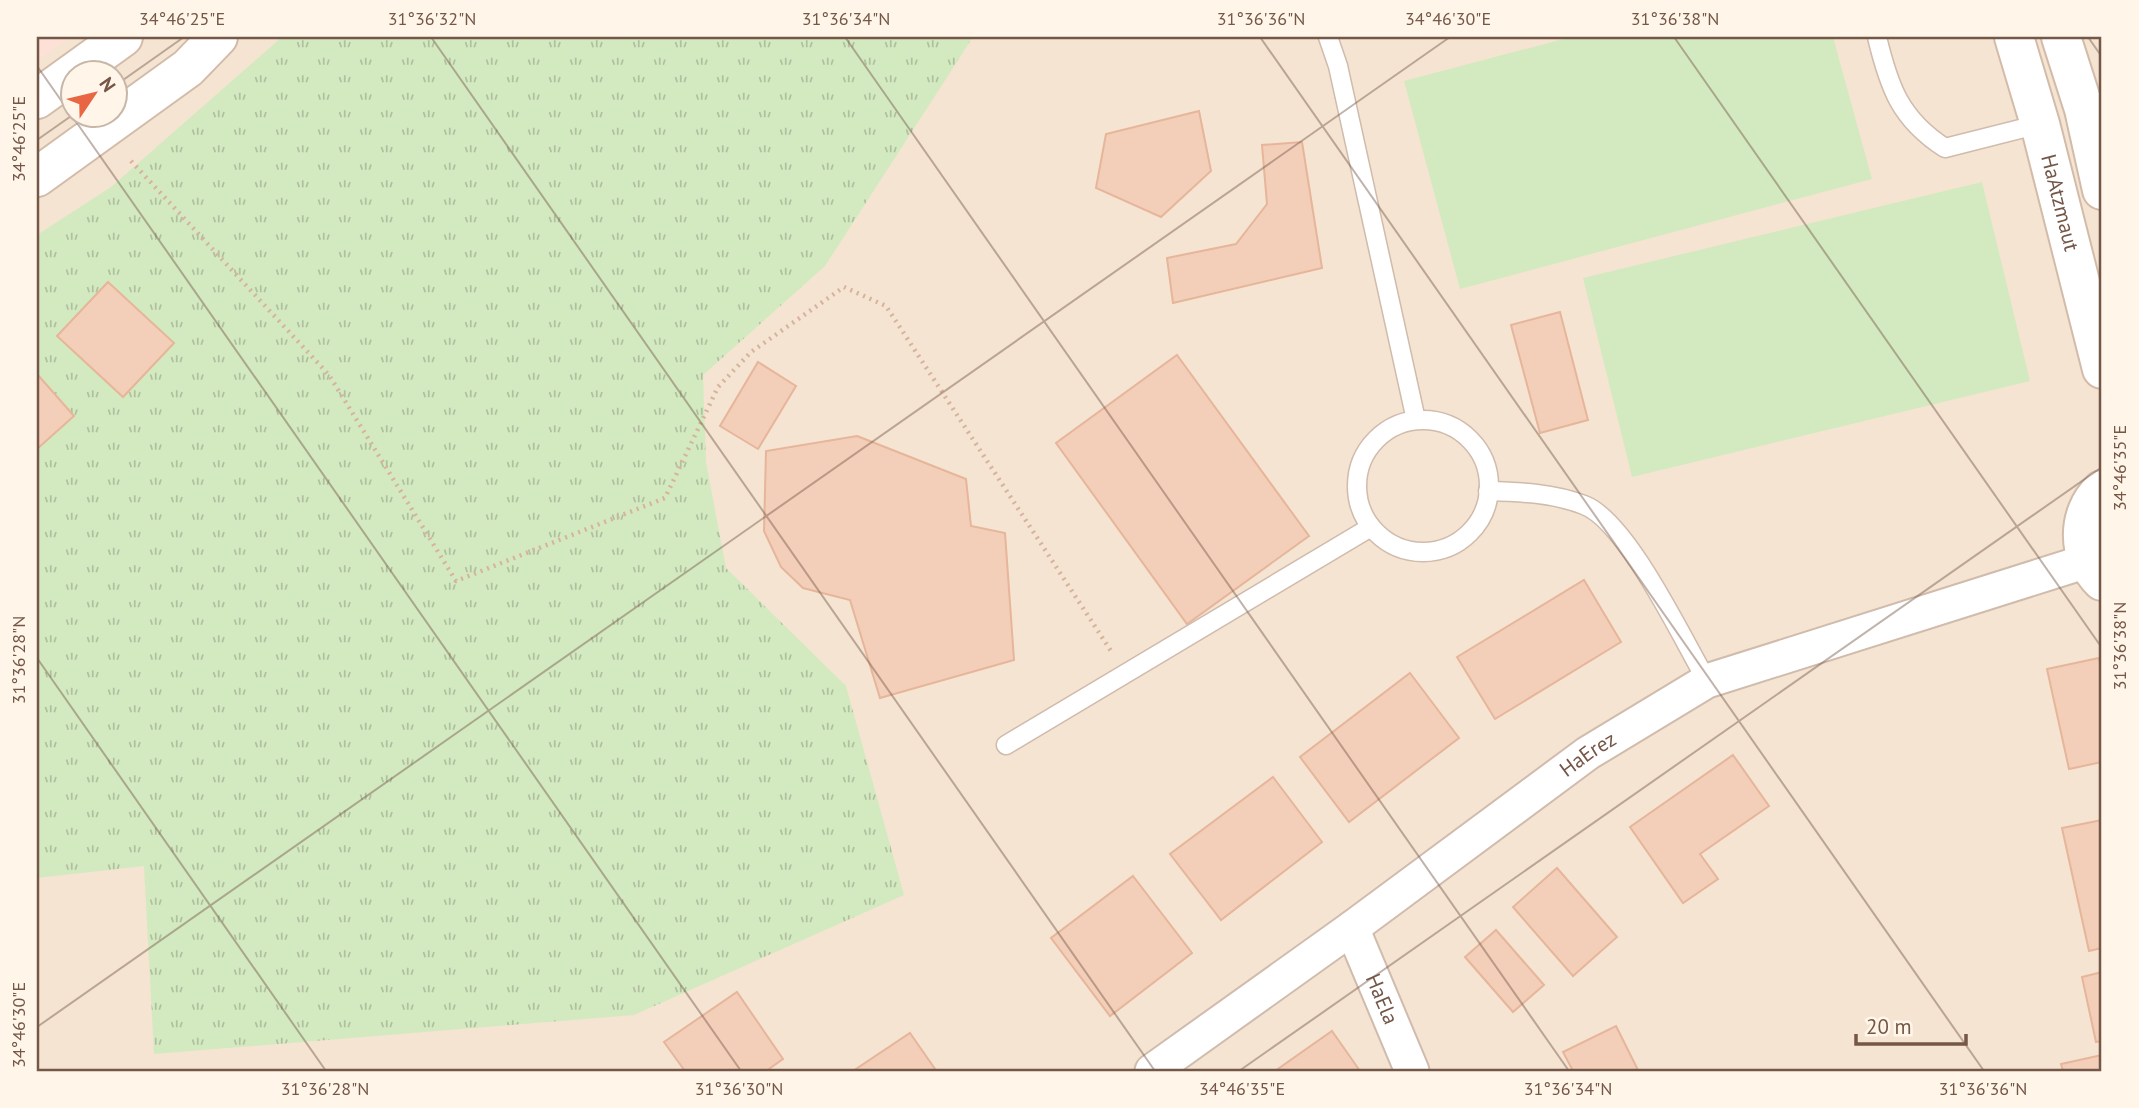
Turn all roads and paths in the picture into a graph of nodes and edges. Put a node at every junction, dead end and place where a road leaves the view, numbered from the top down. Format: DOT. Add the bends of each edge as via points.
graph roads {
  1 [pos="123,37"];
  2 [pos="218,37"];
  3 [pos="1328,37"];
  4 [pos="1877,37"];
  5 [pos="2014,37"];
  6 [pos="2061,37"];
  7 [pos="37,99"];
  8 [pos="2040,124"];
  9 [pos="131,161"];
  10 [pos="37,177"];
  11 [pos="2102,190"];
  12 [pos="2102,369"];
  13 [pos="1416,420"];
  14 [pos="2102,490"];
  15 [pos="1488,491"];
  16 [pos="1371,527"];
  17 [pos="2095,571"];
  18 [pos="1126,674"];
  19 [pos="1707,681"];
  20 [pos="1006,745"];
  21 [pos="1352,928"];
  22 [pos="1152,1071"];
  23 [pos="1412,1071"];
  1 -- 7 [label="street"];
  2 -- 10 [label="street" via="188,68"];
  3 -- 13 [label="lane"];
  4 -- 8 [label="lane" via="1886,75 1903,111 1921,132 1945,148"];
  5 -- 8 [label="street, HaAtzmaut"];
  6 -- 11 [label="street" via="2084,109"];
  8 -- 12 [label="street, HaAtzmaut"];
  9 -- 18 [label="path" via="329,375 456,581 666,498 718,387 751,352 844,287 886,306"];
  13 -- 15 [label="lane" via="1444,424 1469,439 1487,472"];
  13 -- 16 [label="lane" via="1383,433 1361,460 1357,495"];
  14 -- 17 [label="street" via="2088,509 2083,526 2083,544"];
  15 -- 16 [label="lane" via="1477,523 1451,546 1417,552 1400,548"];
  15 -- 19 [label="lane" via="1536,493 1587,506 1625,539"];
  16 -- 18 [label="lane"];
  17 -- 19 [label="street, HaErez"];
  18 -- 20 [label="lane"];
  19 -- 21 [label="street, HaErez" via="1588,753"];
  21 -- 22 [label="street, HaErez"];
  21 -- 23 [label="street, HaEla"];
}
